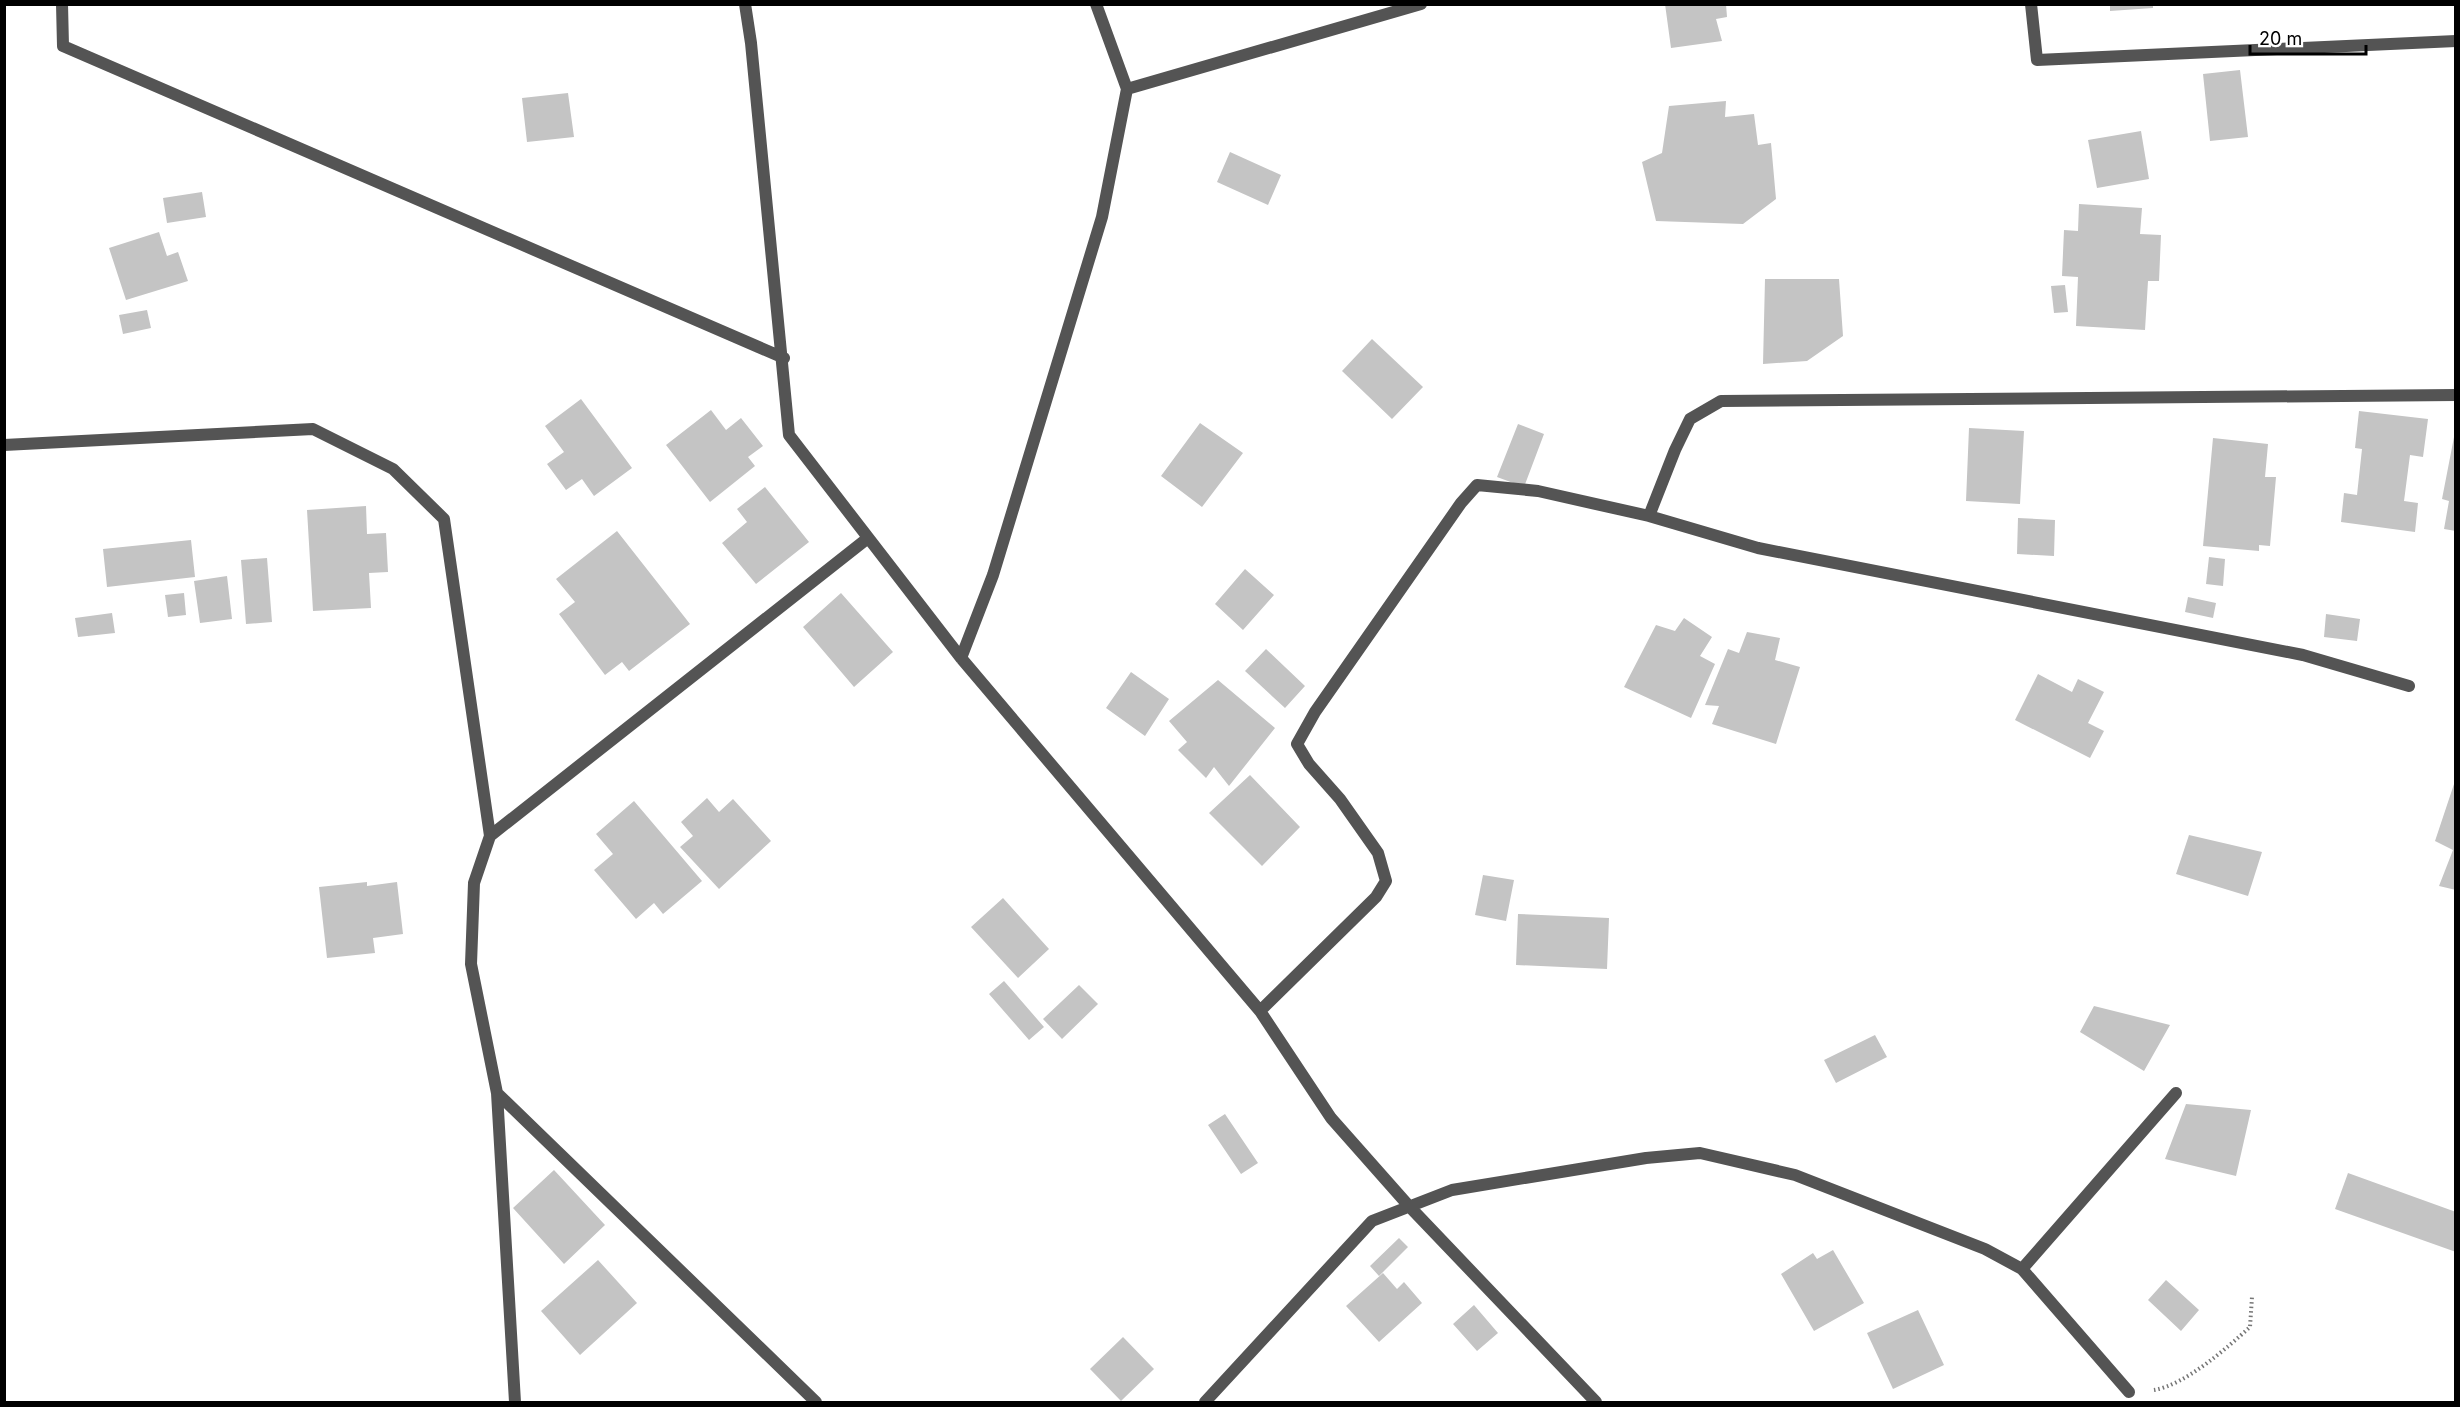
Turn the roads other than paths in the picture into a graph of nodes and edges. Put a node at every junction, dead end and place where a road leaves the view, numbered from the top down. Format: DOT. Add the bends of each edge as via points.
graph roads {
  1 [pos="62,4"];
  2 [pos="745,4"];
  3 [pos="1096,4"];
  4 [pos="1421,4"];
  5 [pos="2031,4"];
  6 [pos="2456,41"];
  7 [pos="1127,89"];
  8 [pos="784,358"];
  9 [pos="2456,395"];
  10 [pos="4,445"];
  11 [pos="1649,516"];
  12 [pos="868,538"];
  13 [pos="961,658"];
  14 [pos="2409,686"];
  15 [pos="490,836"];
  16 [pos="1260,1011"];
  17 [pos="498,1093"];
  18 [pos="2175,1093"];
  19 [pos="1408,1205"];
  20 [pos="2022,1269"];
  21 [pos="2129,1392"];
  22 [pos="515,1402"];
  23 [pos="816,1402"];
  24 [pos="1205,1402"];
  25 [pos="1596,1402"];
  1 -- 8 [label="street" via="63,46"];
  2 -- 8 [label="street"];
  3 -- 7 [label="street"];
  4 -- 7 [label="street"];
  5 -- 6 [label="street" via="2037,60"];
  7 -- 13 [label="street" via="1102,217 993,575"];
  8 -- 12 [label="street" via="789,435"];
  9 -- 11 [label="street" via="1721,401 1690,419"];
  10 -- 15 [label="street" via="313,429 393,469 444,519"];
  11 -- 14 [label="street" via="1758,548 2303,654"];
  11 -- 16 [label="street" via="1538,491 1477,485 1461,503 1296,744 1378,853 1386,881 1377,897"];
  12 -- 13 [label="street"];
  12 -- 15 [label="street"];
  13 -- 16 [label="street"];
  15 -- 17 [label="street" via="474,883 471,964"];
  16 -- 19 [label="street" via="1331,1118"];
  17 -- 22 [label="street"];
  17 -- 23 [label="street"];
  18 -- 20 [label="street"];
  19 -- 20 [label="street" via="1452,1190 1646,1158 1700,1153 1796,1175 1984,1249"];
  19 -- 24 [label="street" via="1372,1221"];
  19 -- 25 [label="street"];
  20 -- 21 [label="street"];
}
